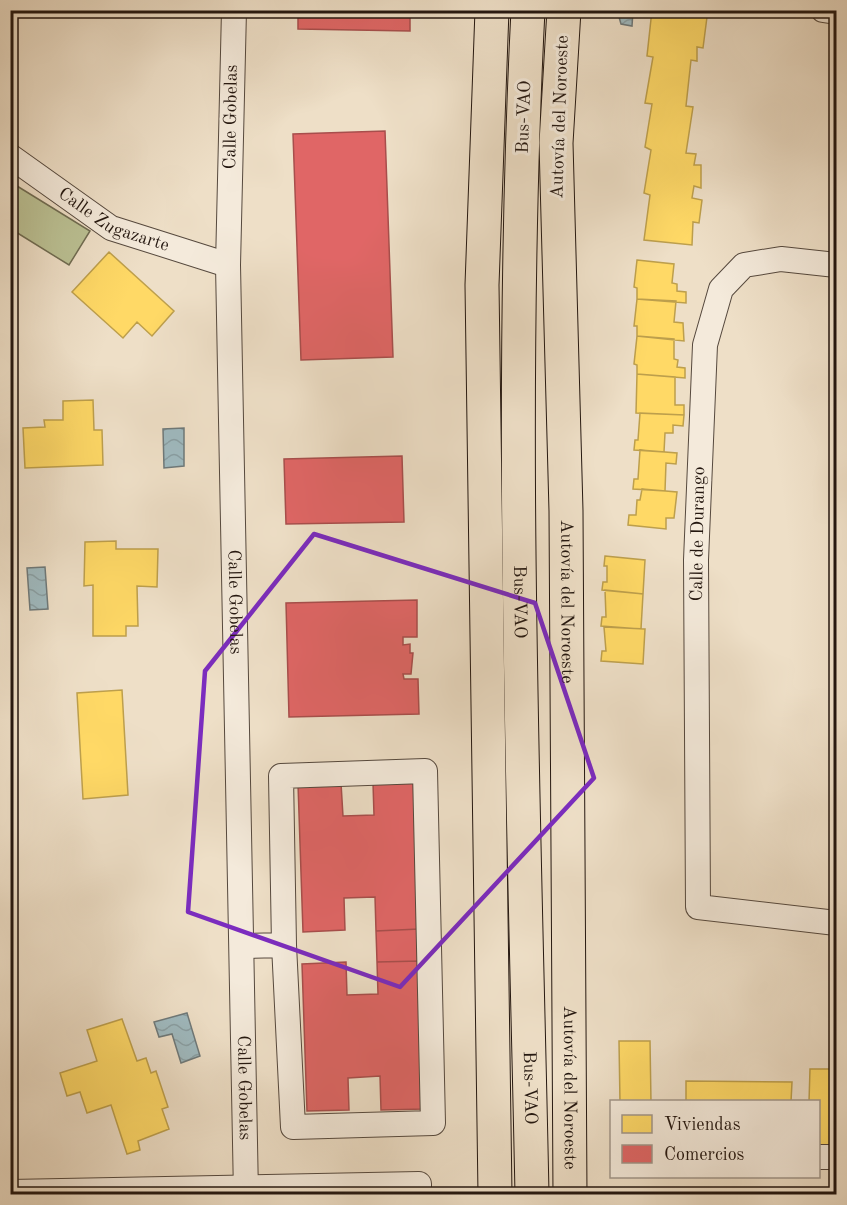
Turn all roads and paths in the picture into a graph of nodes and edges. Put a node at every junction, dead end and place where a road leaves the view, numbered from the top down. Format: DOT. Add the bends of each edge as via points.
graph roads {
  1 [pos="234,10"];
  2 [pos="492,10"];
  3 [pos="528,10"];
  4 [pos="564,10"];
  5 [pos="823,10"];
  6 [pos="837,12"];
  7 [pos="10,156"];
  8 [pos="228,265"];
  9 [pos="837,265"];
  10 [pos="837,923"];
  11 [pos="284,945"];
  12 [pos="242,946"];
  13 [pos="820,1156"];
  14 [pos="837,1157"];
  15 [pos="246,1190"];
  16 [pos="10,1192"];
  17 [pos="419,1194"];
  18 [pos="495,1194"];
  19 [pos="532,1194"];
  20 [pos="570,1194"];
  1 -- 8 [label="street, Calle Gobelas"];
  2 -- 18 [label="highway" via="483,285"];
  3 -- 19 [label="highway, Bus-VAO" via="522,137 519,512"];
  4 -- 20 [label="highway, Autovía del Noroeste" via="556,143 566,511"];
  5 -- 6 [label="street"];
  7 -- 8 [label="street, Calle Zugazarte" via="111,228"];
  8 -- 12 [label="street, Calle Gobelas"];
  9 -- 10 [label="street, Calle de Durango" via="781,259 744,265 721,289 705,345 696,560 698,907"];
  11 -- 11 [label="street" via="280,776 425,771 433,1123 293,1127"];
  11 -- 12 [label="street"];
  12 -- 15 [label="street, Calle Gobelas"];
  13 -- 14 [label="street"];
  15 -- 16 [label="street"];
  15 -- 17 [label="street" via="419,1184"];
}
